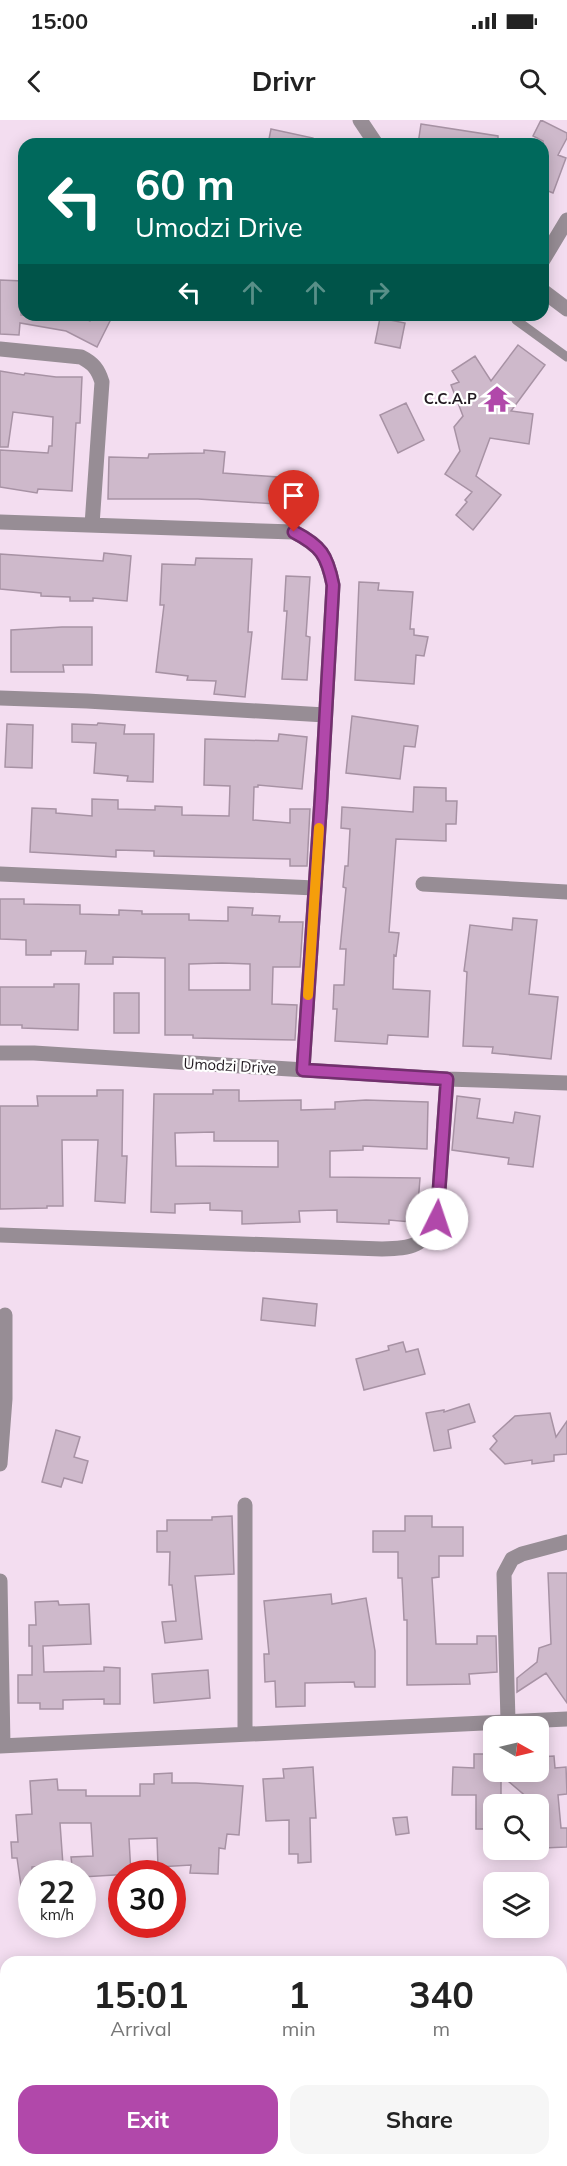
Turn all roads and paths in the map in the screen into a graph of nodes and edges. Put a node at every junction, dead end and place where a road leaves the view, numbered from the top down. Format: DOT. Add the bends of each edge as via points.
graph roads {
  1 [pos="360,120"];
  2 [pos="372,138"];
  3 [pos="567,220"];
  4 [pos="549,250"];
  5 [pos="549,296"];
  6 [pos="567,309"];
  7 [pos="517,321"];
  8 [pos="0,349"];
  9 [pos="567,357"];
  10 [pos="0,522"];
  11 [pos="92,525"];
  12 [pos="0,698"];
  13 [pos="325,715"];
  14 [pos="0,874"];
  15 [pos="423,884"];
  16 [pos="315,888"];
  17 [pos="567,892"];
  18 [pos="0,1053"];
  19 [pos="303,1070"];
  20 [pos="447,1079"];
  21 [pos="567,1083"];
  22 [pos="0,1234"];
  23 [pos="5,1315"];
  24 [pos="0,1464"];
  25 [pos="245,1505"];
  26 [pos="567,1542"];
  27 [pos="0,1581"];
  28 [pos="508,1716"];
  29 [pos="567,1719"];
  30 [pos="549,1720"];
  31 [pos="483,1722"];
  32 [pos="245,1734"];
  33 [pos="2,1746"];
  1 -- 2 [label="street"];
  3 -- 4 [label="street"];
  5 -- 6 [label="street"];
  7 -- 9 [label="lane"];
  8 -- 11 [label="street" via="81,357 99,372 102,382"];
  10 -- 11 [label="street"];
  11 -- 13 [label="street" via="294,532 310,540 328,563 333,585"];
  12 -- 13 [label="street"];
  13 -- 16 [label="street"];
  14 -- 16 [label="street"];
  15 -- 17 [label="street"];
  16 -- 19 [label="street"];
  18 -- 19 [label="street, Umodzi Drive"];
  19 -- 20 [label="street, Umodzi Drive"];
  20 -- 21 [label="street, Umodzi Drive"];
  20 -- 22 [label="street" via="437,1219 426,1238 416,1244 382,1249"];
  23 -- 24 [label="street"];
  25 -- 32 [label="street"];
  26 -- 28 [label="street" via="512,1559 504,1575"];
  27 -- 33 [label="street"];
  29 -- 30 [label="street"];
  31 -- 32 [label="street"];
  32 -- 33 [label="street"];
}
